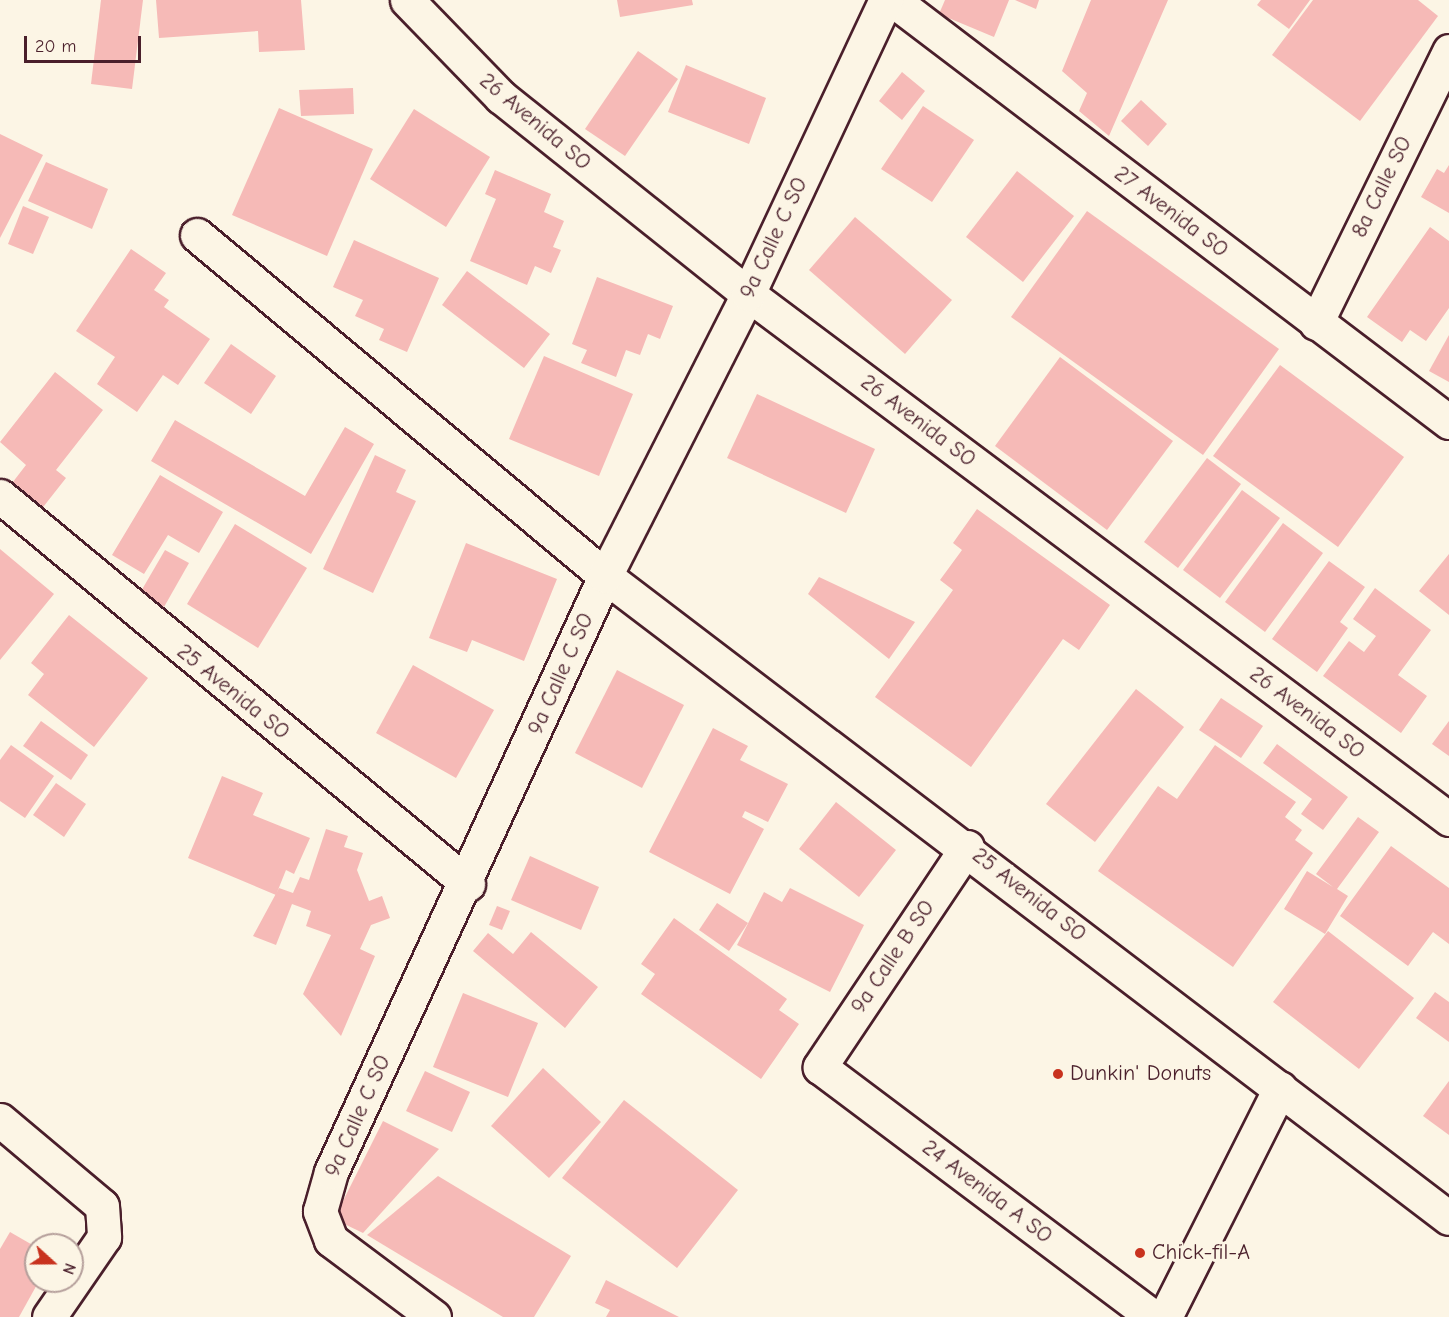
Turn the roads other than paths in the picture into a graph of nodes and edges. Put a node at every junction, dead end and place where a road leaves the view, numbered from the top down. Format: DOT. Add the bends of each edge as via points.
graph roads {
  1 [pos="407,0"];
  2 [pos="886,0"];
  3 [pos="893,0"];
  4 [pos="1449,51"];
  5 [pos="197,236"];
  6 [pos="748,294"];
  7 [pos="1316,323"];
  8 [pos="1449,422"];
  9 [pos="0,496"];
  10 [pos="605,576"];
  11 [pos="1449,819"];
  12 [pos="967,847"];
  13 [pos="468,884"];
  14 [pos="820,1067"];
  15 [pos="1280,1088"];
  16 [pos="0,1120"];
  17 [pos="1449,1218"];
  18 [pos="49,1317"];
  19 [pos="434,1317"];
  20 [pos="1153,1317"];
  21 [pos="1165,1317"];
  1 -- 6 [label="street, 26 Avenida SO" via="501,97"];
  2 -- 6 [label="street, 9a Calle C SO"];
  3 -- 7 [label="street, 27 Avenida SO"];
  4 -- 7 [label="street, 8a Calle SO"];
  5 -- 10 [label="street, 25 Avenida SO"];
  6 -- 10 [label="street, 9a Calle C SO"];
  6 -- 11 [label="street, 26 Avenida SO"];
  7 -- 8 [label="street, 27 Avenida SO"];
  9 -- 13 [label="street, 25 Avenida SO"];
  10 -- 12 [label="street, 25 Avenida SO"];
  10 -- 13 [label="street, 9a Calle C SO"];
  12 -- 14 [label="street, 9a Calle B SO"];
  12 -- 15 [label="street, 25 Avenida SO"];
  13 -- 19 [label="street, 9a Calle C SO" via="331,1172 321,1211 331,1240"];
  14 -- 20 [label="street, 24 Avenida A SO"];
  15 -- 17 [label="street, 25 Avenida SO"];
  15 -- 21 [label="street"];
  16 -- 18 [label="street" via="102,1206 104,1214 104,1237"];
}
